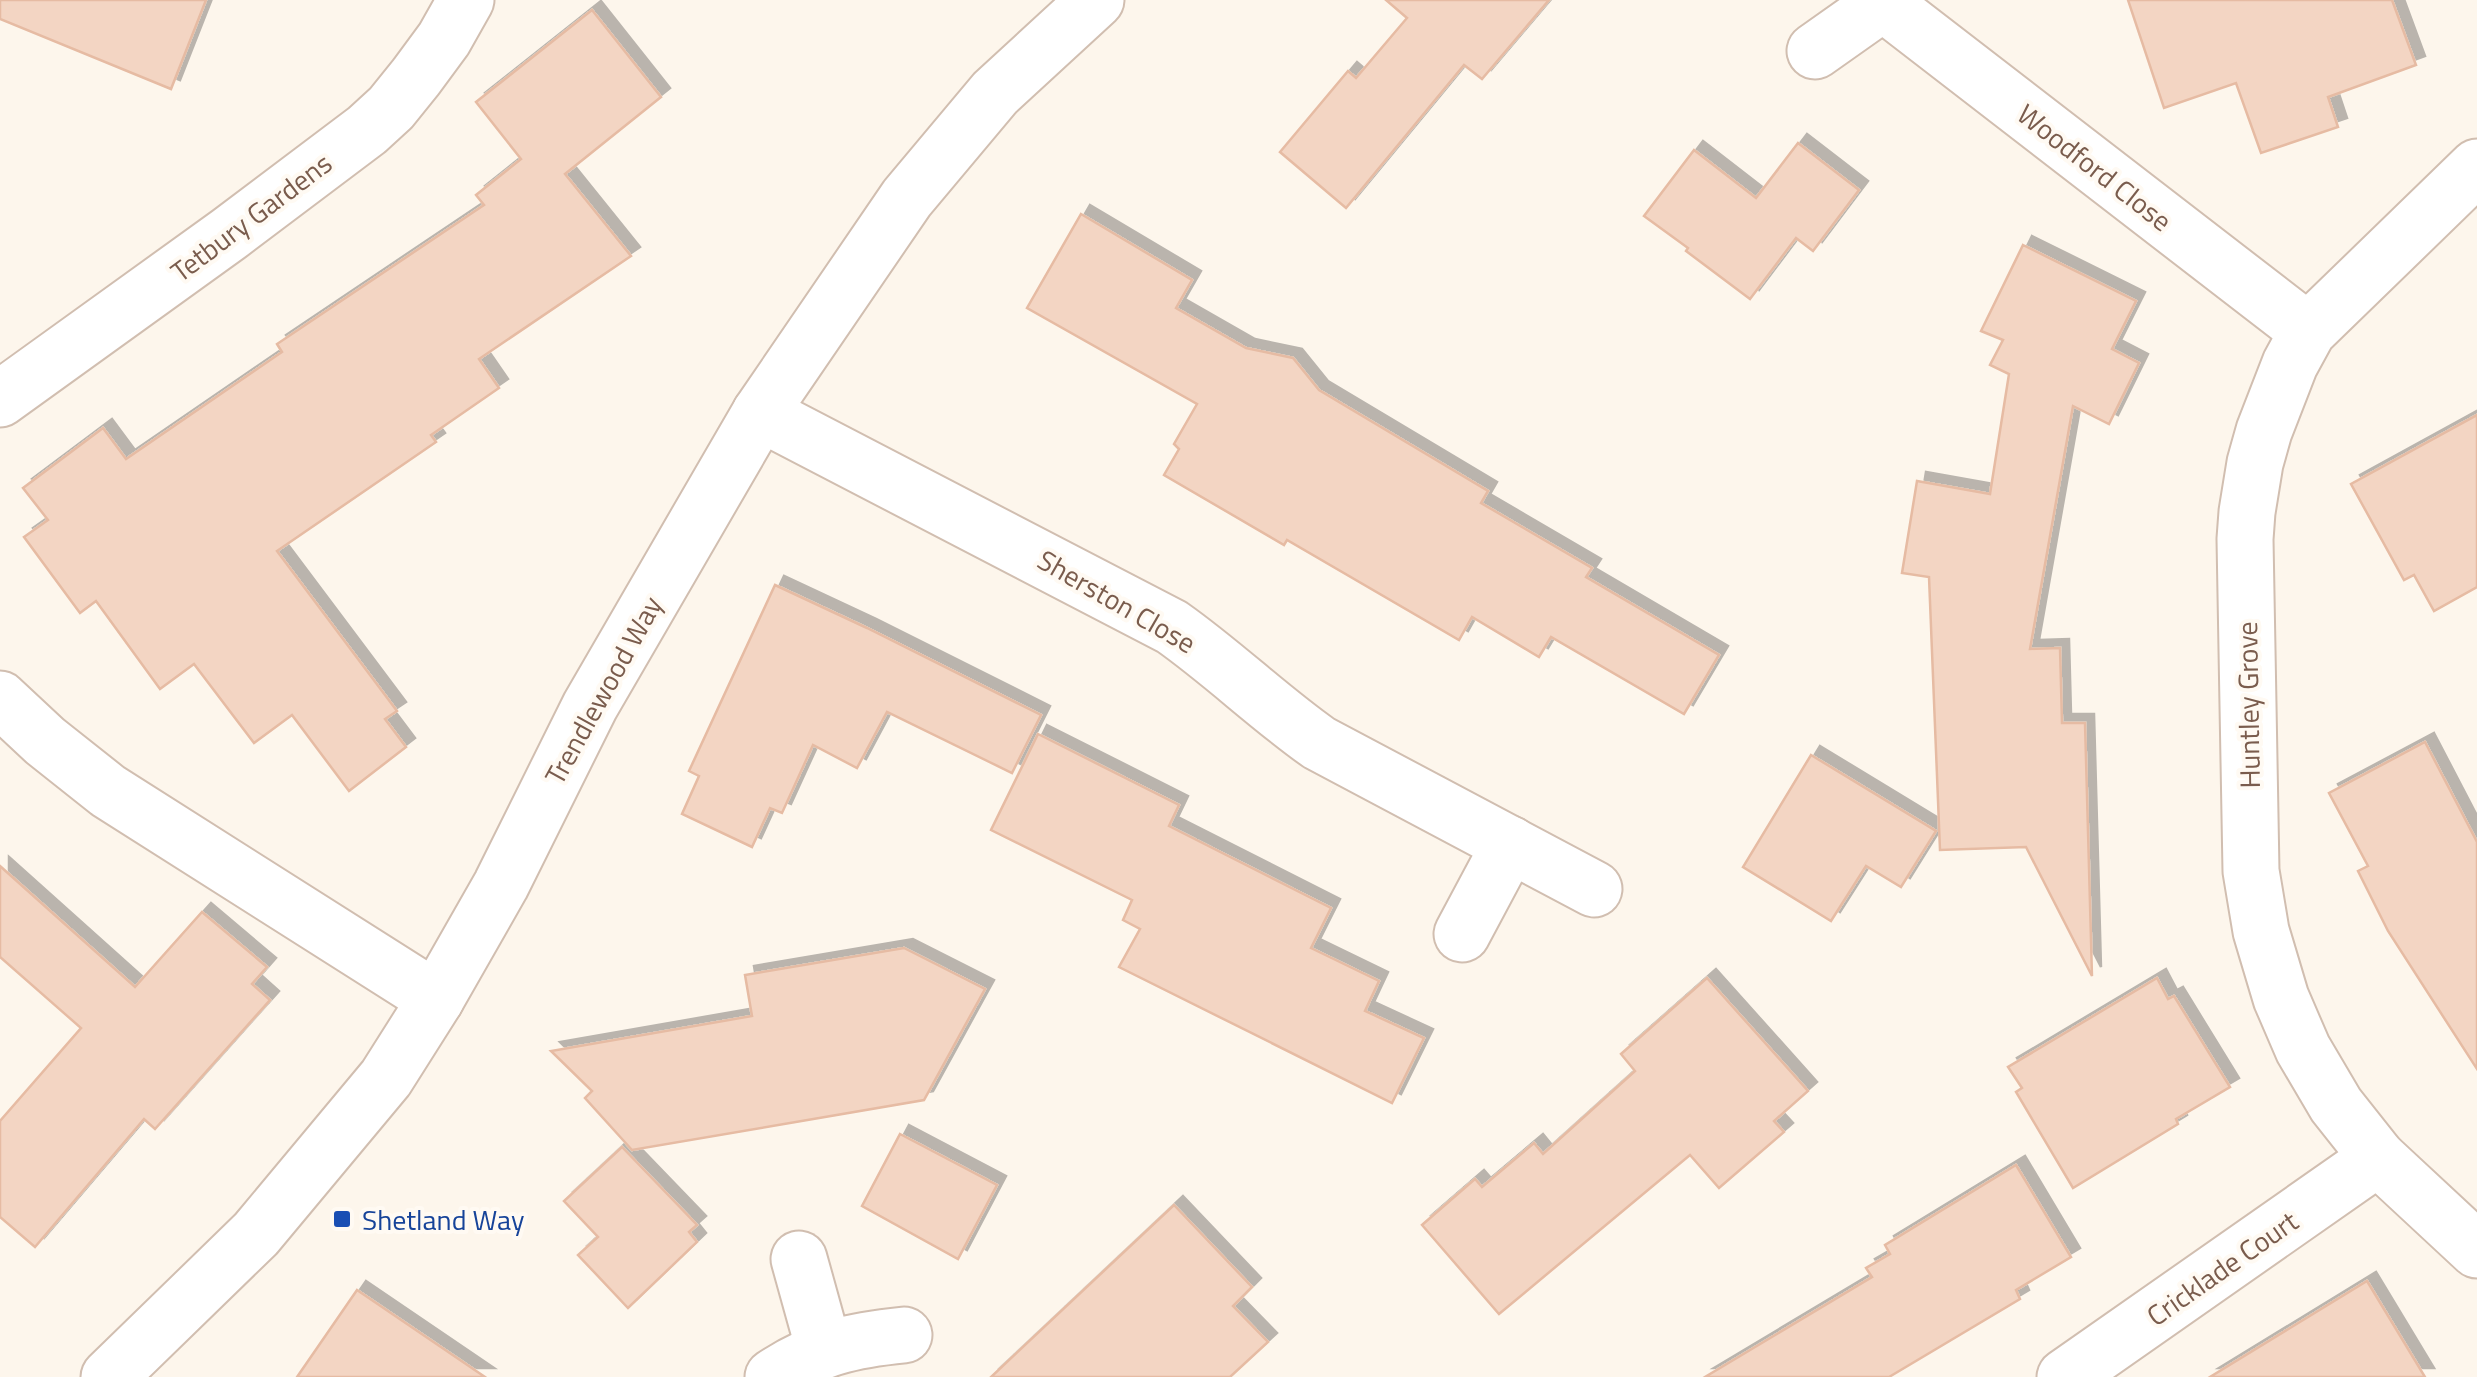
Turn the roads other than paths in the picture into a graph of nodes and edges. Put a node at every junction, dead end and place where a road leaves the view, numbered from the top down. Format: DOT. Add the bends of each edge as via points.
graph roads {
  1 [pos="466,0"];
  2 [pos="1096,0"];
  3 [pos="1883,2"];
  4 [pos="1815,51"];
  5 [pos="2477,167"];
  6 [pos="2308,331"];
  7 [pos="0,399"];
  8 [pos="760,414"];
  9 [pos="0,699"];
  10 [pos="1510,844"];
  11 [pos="1594,888"];
  12 [pos="1462,934"];
  13 [pos="436,999"];
  14 [pos="2378,1158"];
  15 [pos="2477,1250"];
  16 [pos="798,1258"];
  17 [pos="904,1335"];
  18 [pos="824,1349"];
  19 [pos="109,1377"];
  20 [pos="773,1377"];
  21 [pos="2065,1377"];
  1 -- 7 [label="street, Tetbury Gardens" via="416,77 367,130"];
  2 -- 8 [label="street, Trendlewood Way" via="995,94 906,198"];
  3 -- 4 [label="street, Woodford Close"];
  3 -- 6 [label="street, Woodford Close"];
  5 -- 6 [label="street, Huntley Grove"];
  6 -- 14 [label="street, Huntley Grove" via="2264,432 2247,512 2251,871 2261,931 2296,1032 2336,1105"];
  8 -- 10 [label="street, Sherston Close" via="1172,626 1319,743"];
  8 -- 13 [label="street, Trendlewood Way" via="590,706"];
  9 -- 13 [label="street" via="108,792"];
  10 -- 11 [label="street, Sherston Close"];
  10 -- 12 [label="street"];
  13 -- 19 [label="street, Trendlewood Way" via="386,1078 256,1234"];
  14 -- 15 [label="street, Huntley Grove"];
  14 -- 21 [label="street, Cricklade Court"];
  16 -- 18 [label="street"];
  17 -- 18 [label="street"];
  18 -- 20 [label="street"];
}
